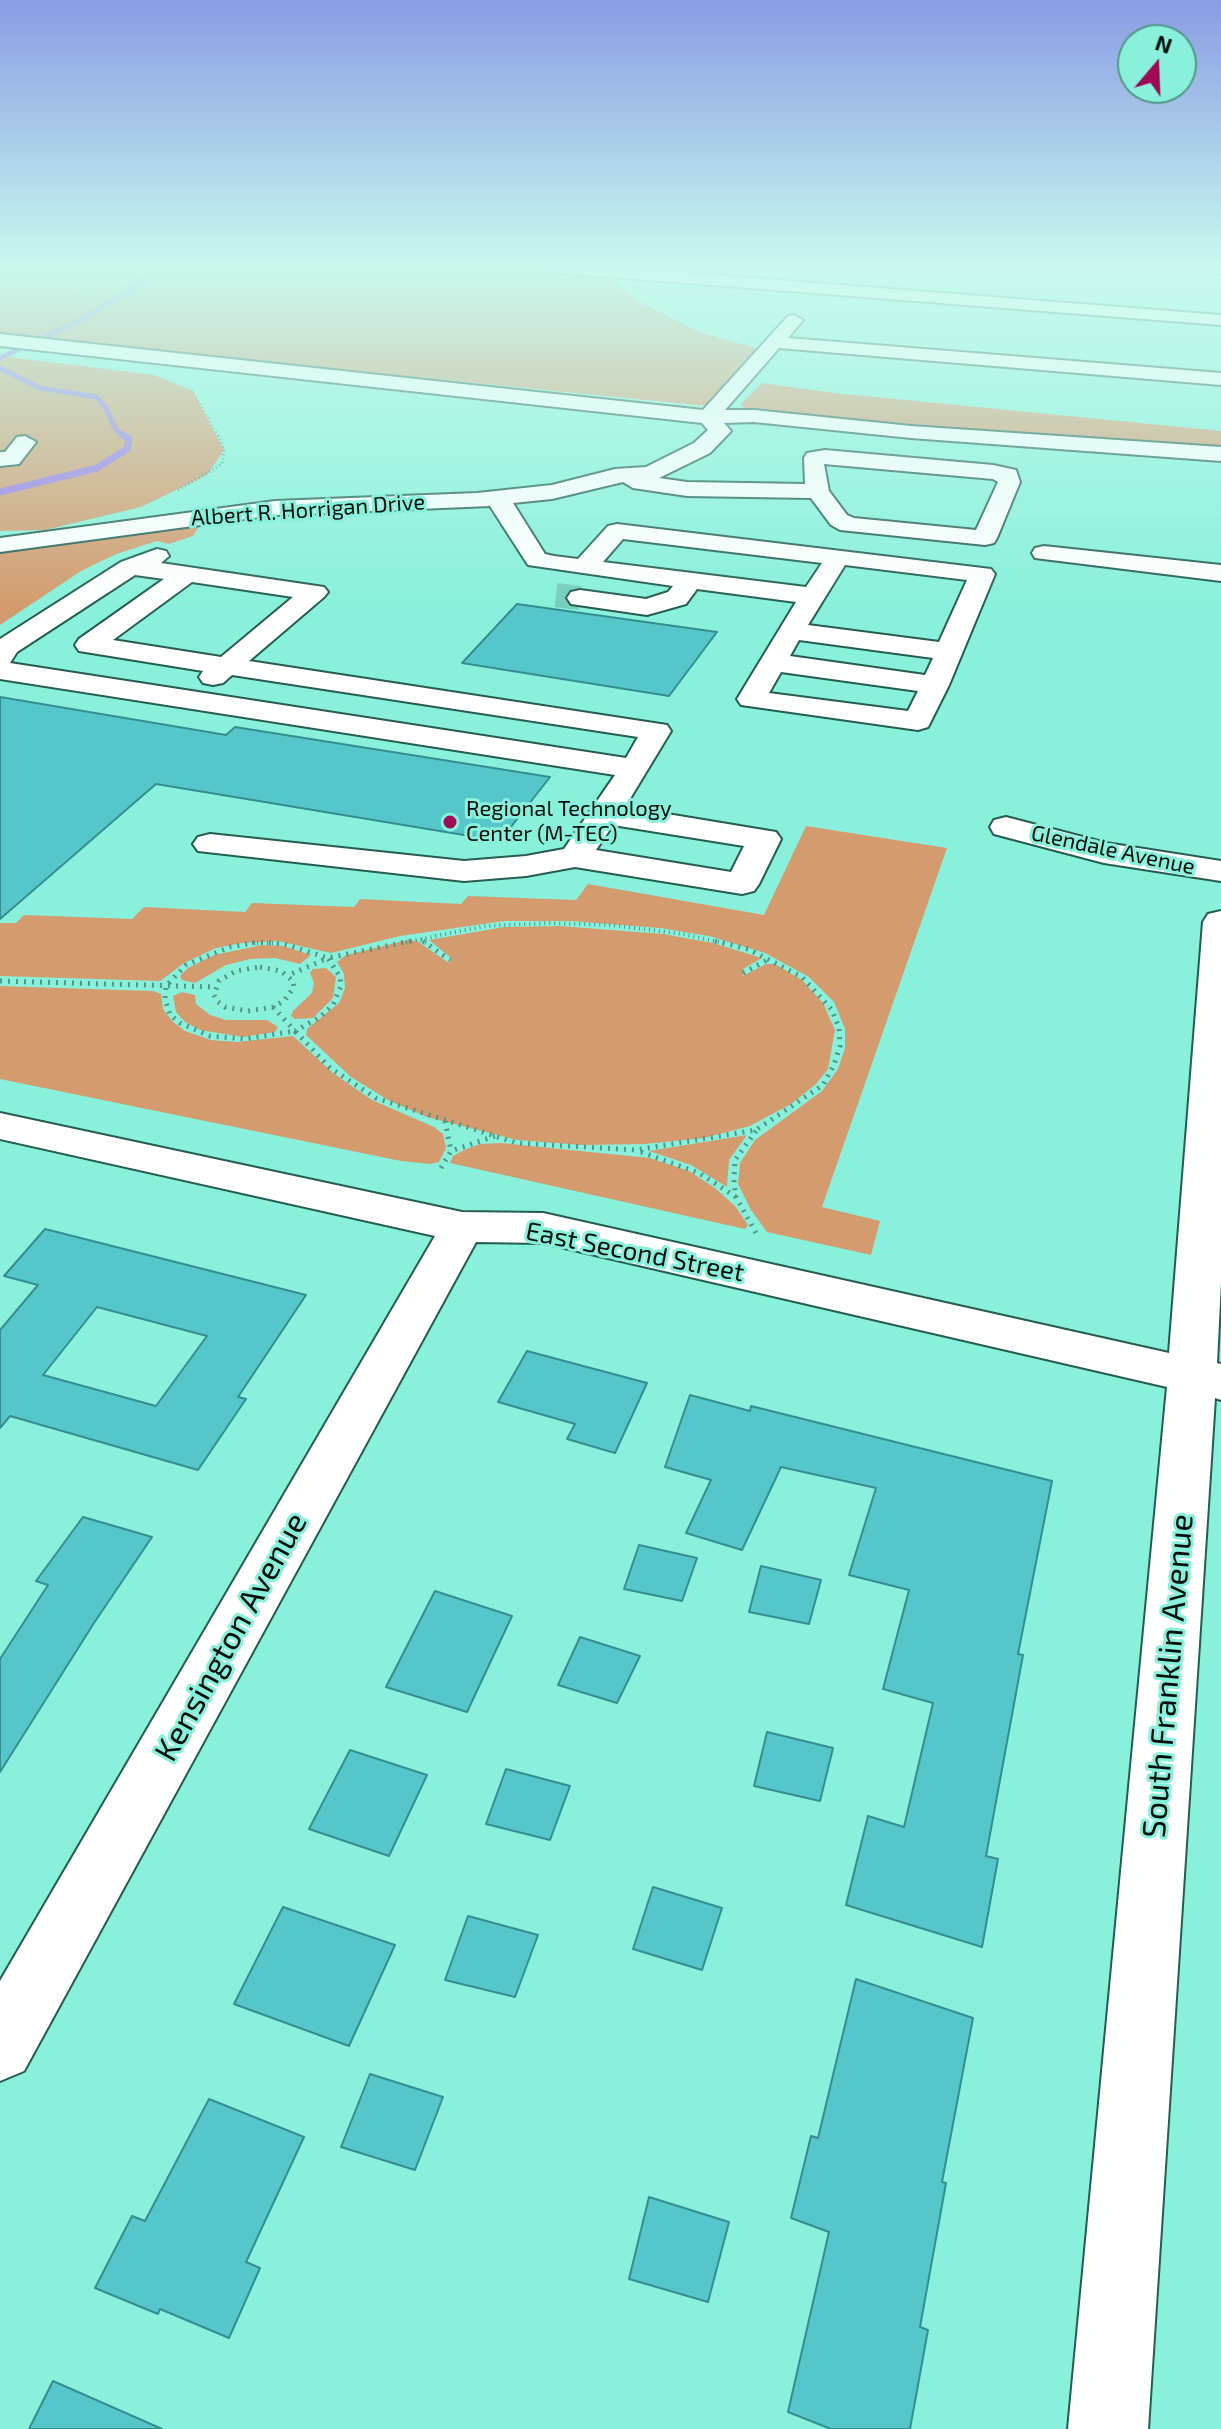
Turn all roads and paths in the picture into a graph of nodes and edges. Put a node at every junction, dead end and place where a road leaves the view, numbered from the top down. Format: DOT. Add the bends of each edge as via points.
graph roads {
  1 [pos="372,380"];
  2 [pos="741,380"];
  3 [pos="184,386"];
  4 [pos="708,417"];
  5 [pos="25,442"];
  6 [pos="1221,454"];
  7 [pos="0,459"];
  8 [pos="1221,464"];
  9 [pos="615,476"];
  10 [pos="819,488"];
  11 [pos="172,493"];
  12 [pos="500,498"];
  13 [pos="854,501"];
  14 [pos="1000,505"];
  15 [pos="964,512"];
  16 [pos="222,514"];
  17 [pos="0,545"];
  18 [pos="1044,553"];
  19 [pos="549,562"];
  20 [pos="130,567"];
  21 [pos="584,567"];
  22 [pos="1221,573"];
  23 [pos="187,574"];
  24 [pos="691,580"];
  25 [pos="523,583"];
  26 [pos="821,583"];
  27 [pos="580,598"];
  28 [pos="839,607"];
  29 [pos="930,619"];
  30 [pos="961,623"];
  31 [pos="791,631"];
  32 [pos="949,652"];
  33 [pos="0,657"];
  34 [pos="772,662"];
  35 [pos="226,666"];
  36 [pos="0,669"];
  37 [pos="935,685"];
  38 [pos="186,700"];
  39 [pos="635,769"];
  40 [pos="604,814"];
  41 [pos="1006,827"];
  42 [pos="210,844"];
  43 [pos="575,857"];
  44 [pos="1221,871"];
  45 [pos="1221,922"];
  46 [pos="420,939"];
  47 [pos="328,958"];
  48 [pos="770,958"];
  49 [pos="450,960"];
  50 [pos="743,973"];
  51 [pos="289,975"];
  52 [pos="0,981"];
  53 [pos="166,986"];
  54 [pos="215,987"];
  55 [pos="273,1007"];
  56 [pos="295,1031"];
  57 [pos="445,1120"];
  58 [pos="0,1126"];
  59 [pos="756,1130"];
  60 [pos="495,1136"];
  61 [pos="636,1150"];
  62 [pos="451,1151"];
  63 [pos="441,1168"];
  64 [pos="736,1197"];
  65 [pos="462,1227"];
  66 [pos="757,1235"];
  67 [pos="1206,1379"];
  68 [pos="0,2047"];
  69 [pos="1108,2429"];
  1 -- 4 [label="street"];
  2 -- 4 [label="street"];
  3 -- 11 [label="path" via="193,391 224,450 222,464"];
  4 -- 6 [label="street" via="754,416"];
  4 -- 8 [label="street" via="883,440"];
  4 -- 9 [label="street, Albert R. Horrigan Drive" via="685,424"];
  4 -- 9 [label="street, Albert R. Horrigan Drive" via="720,431 690,456 650,474"];
  5 -- 7 [label="street" via="11,459"];
  9 -- 10 [label="street" via="687,489"];
  9 -- 12 [label="street, Albert R. Horrigan Drive"];
  10 -- 13 [label="street"];
  10 -- 14 [label="street" via="848,525 972,538 985,538"];
  10 -- 14 [label="street" via="815,458 825,457 993,472 1008,475"];
  12 -- 16 [label="street, Albert R. Horrigan Drive"];
  12 -- 19 [label="street" via="537,560"];
  14 -- 15 [label="street"];
  16 -- 17 [label="street, Albert R. Horrigan Drive"];
  16 -- 20 [label="street" via="219,526 204,539"];
  18 -- 22 [label="street"];
  19 -- 21 [label="street"];
  19 -- 25 [label="street" via="524,576"];
  20 -- 23 [label="street"];
  20 -- 33 [label="street" via="6,647"];
  21 -- 24 [label="street"];
  21 -- 26 [label="street" via="617,531"];
  23 -- 35 [label="street" via="315,592"];
  23 -- 35 [label="street" via="89,645"];
  24 -- 26 [label="street"];
  24 -- 27 [label="street" via="677,598 647,607"];
  26 -- 28 [label="street"];
  26 -- 30 [label="street" via="982,574"];
  26 -- 31 [label="street"];
  29 -- 30 [label="street"];
  30 -- 32 [label="street"];
  31 -- 32 [label="street"];
  31 -- 34 [label="street"];
  32 -- 37 [label="street"];
  34 -- 37 [label="street"];
  34 -- 37 [label="street" via="751,699 918,721"];
  35 -- 38 [label="street"];
  35 -- 39 [label="street" via="656,731"];
  36 -- 38 [label="street"];
  38 -- 39 [label="street"];
  39 -- 40 [label="street"];
  40 -- 43 [label="street"];
  40 -- 43 [label="street" via="764,839 742,884"];
  41 -- 44 [label="street, Glendale Avenue" via="1104,853"];
  42 -- 43 [label="street" via="464,871"];
  45 -- 67 [label="street, South Franklin Avenue"];
  46 -- 47 [label="path"];
  46 -- 48 [label="path" via="486,926 612,925 683,934"];
  46 -- 49 [label="path"];
  47 -- 51 [label="path"];
  47 -- 53 [label="path" via="305,948 258,942 205,955"];
  47 -- 56 [label="path" via="340,977 338,995 320,1017"];
  48 -- 50 [label="path"];
  48 -- 59 [label="path" via="820,993 836,1019 840,1046 823,1085"];
  51 -- 54 [label="path" via="248,968 227,975"];
  51 -- 55 [label="path" via="291,995"];
  52 -- 53 [label="path"];
  53 -- 54 [label="path"];
  53 -- 56 [label="path" via="170,1015 192,1031 245,1039"];
  54 -- 55 [label="path" via="214,995 225,1007"];
  55 -- 56 [label="path"];
  56 -- 57 [label="path" via="330,1068 376,1098"];
  57 -- 60 [label="path"];
  57 -- 62 [label="path"];
  58 -- 65 [label="street, East Second Street"];
  59 -- 61 [label="path"];
  59 -- 64 [label="path" via="735,1160"];
  60 -- 61 [label="path" via="517,1143"];
  60 -- 62 [label="path"];
  61 -- 64 [label="path" via="699,1173"];
  62 -- 63 [label="path"];
  64 -- 66 [label="path"];
  65 -- 67 [label="street, East Second Street" via="543,1228"];
  65 -- 68 [label="street, Kensington Avenue"];
  67 -- 69 [label="street, South Franklin Avenue"];
}
